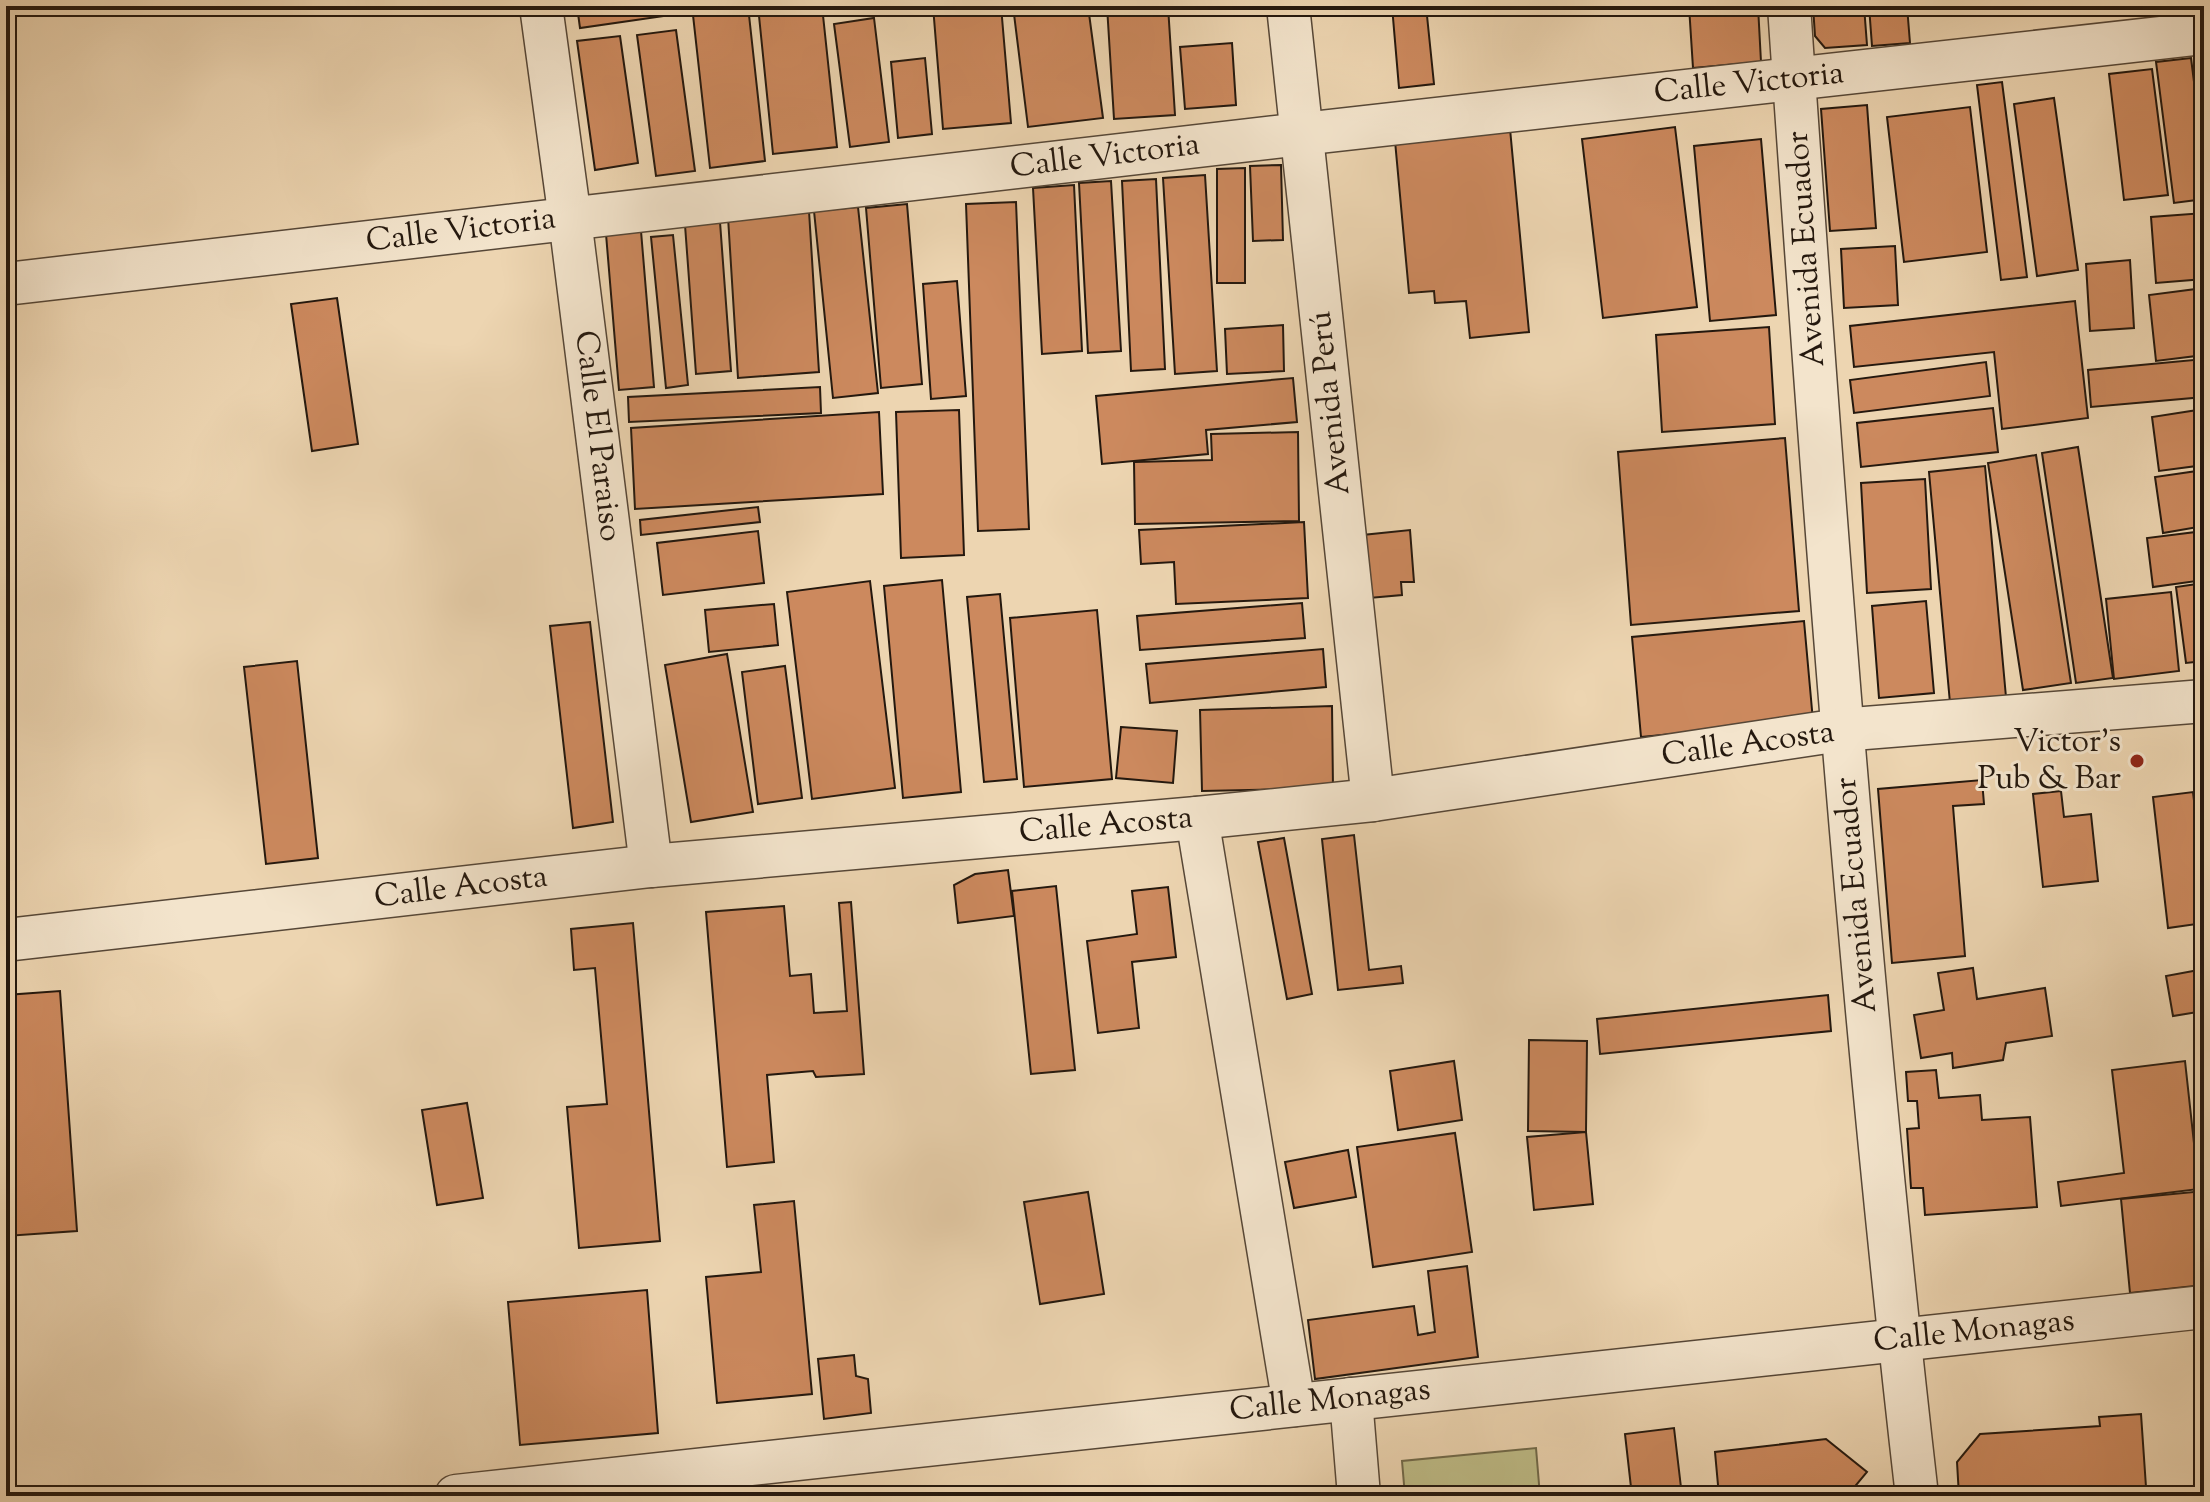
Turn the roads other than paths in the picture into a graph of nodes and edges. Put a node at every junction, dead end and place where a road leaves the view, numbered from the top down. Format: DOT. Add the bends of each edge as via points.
graph roads {
  1 [pos="541,6"];
  2 [pos="1288,6"];
  3 [pos="1789,6"];
  4 [pos="2204,33"];
  5 [pos="1794,78"];
  6 [pos="1302,134"];
  7 [pos="570,219"];
  8 [pos="6,278"];
  9 [pos="2204,701"];
  10 [pos="1841,731"];
  11 [pos="1373,800"];
  12 [pos="1197,818"];
  13 [pos="651,866"];
  14 [pos="6,940"];
  15 [pos="2204,1307"];
  16 [pos="1899,1340"];
  17 [pos="1351,1399"];
  18 [pos="1294,1405"];
  19 [pos="753,1480"];
  20 [pos="456,1496"];
  21 [pos="1359,1496"];
  22 [pos="1917,1496"];
  1 -- 7 [label="street, Calle El Paraiso"];
  2 -- 6 [label="street, Avenida Perú"];
  3 -- 5 [label="street, Avenida Ecuador"];
  4 -- 5 [label="street, Calle Victoria"];
  5 -- 6 [label="street, Calle Victoria"];
  5 -- 10 [label="street, Avenida Ecuador"];
  6 -- 7 [label="street, Calle Victoria"];
  6 -- 11 [label="street, Avenida Perú"];
  7 -- 8 [label="street, Calle Victoria"];
  7 -- 13 [label="street, Calle El Paraiso"];
  9 -- 10 [label="street, Calle Acosta"];
  10 -- 11 [label="street, Calle Acosta"];
  10 -- 16 [label="street, Avenida Ecuador"];
  11 -- 12 [label="street, Calle Acosta"];
  12 -- 13 [label="street, Calle Acosta"];
  12 -- 18 [label="street"];
  13 -- 14 [label="street, Calle Acosta"];
  15 -- 16 [label="street, Calle Monagas"];
  16 -- 17 [label="street, Calle Monagas"];
  16 -- 22 [label="street, Avenida Ecuador"];
  17 -- 18 [label="street, Calle Monagas"];
  17 -- 21 [label="street"];
  18 -- 19 [label="street, Calle Monagas"];
  19 -- 20 [label="street, Calle Monagas"];
}
